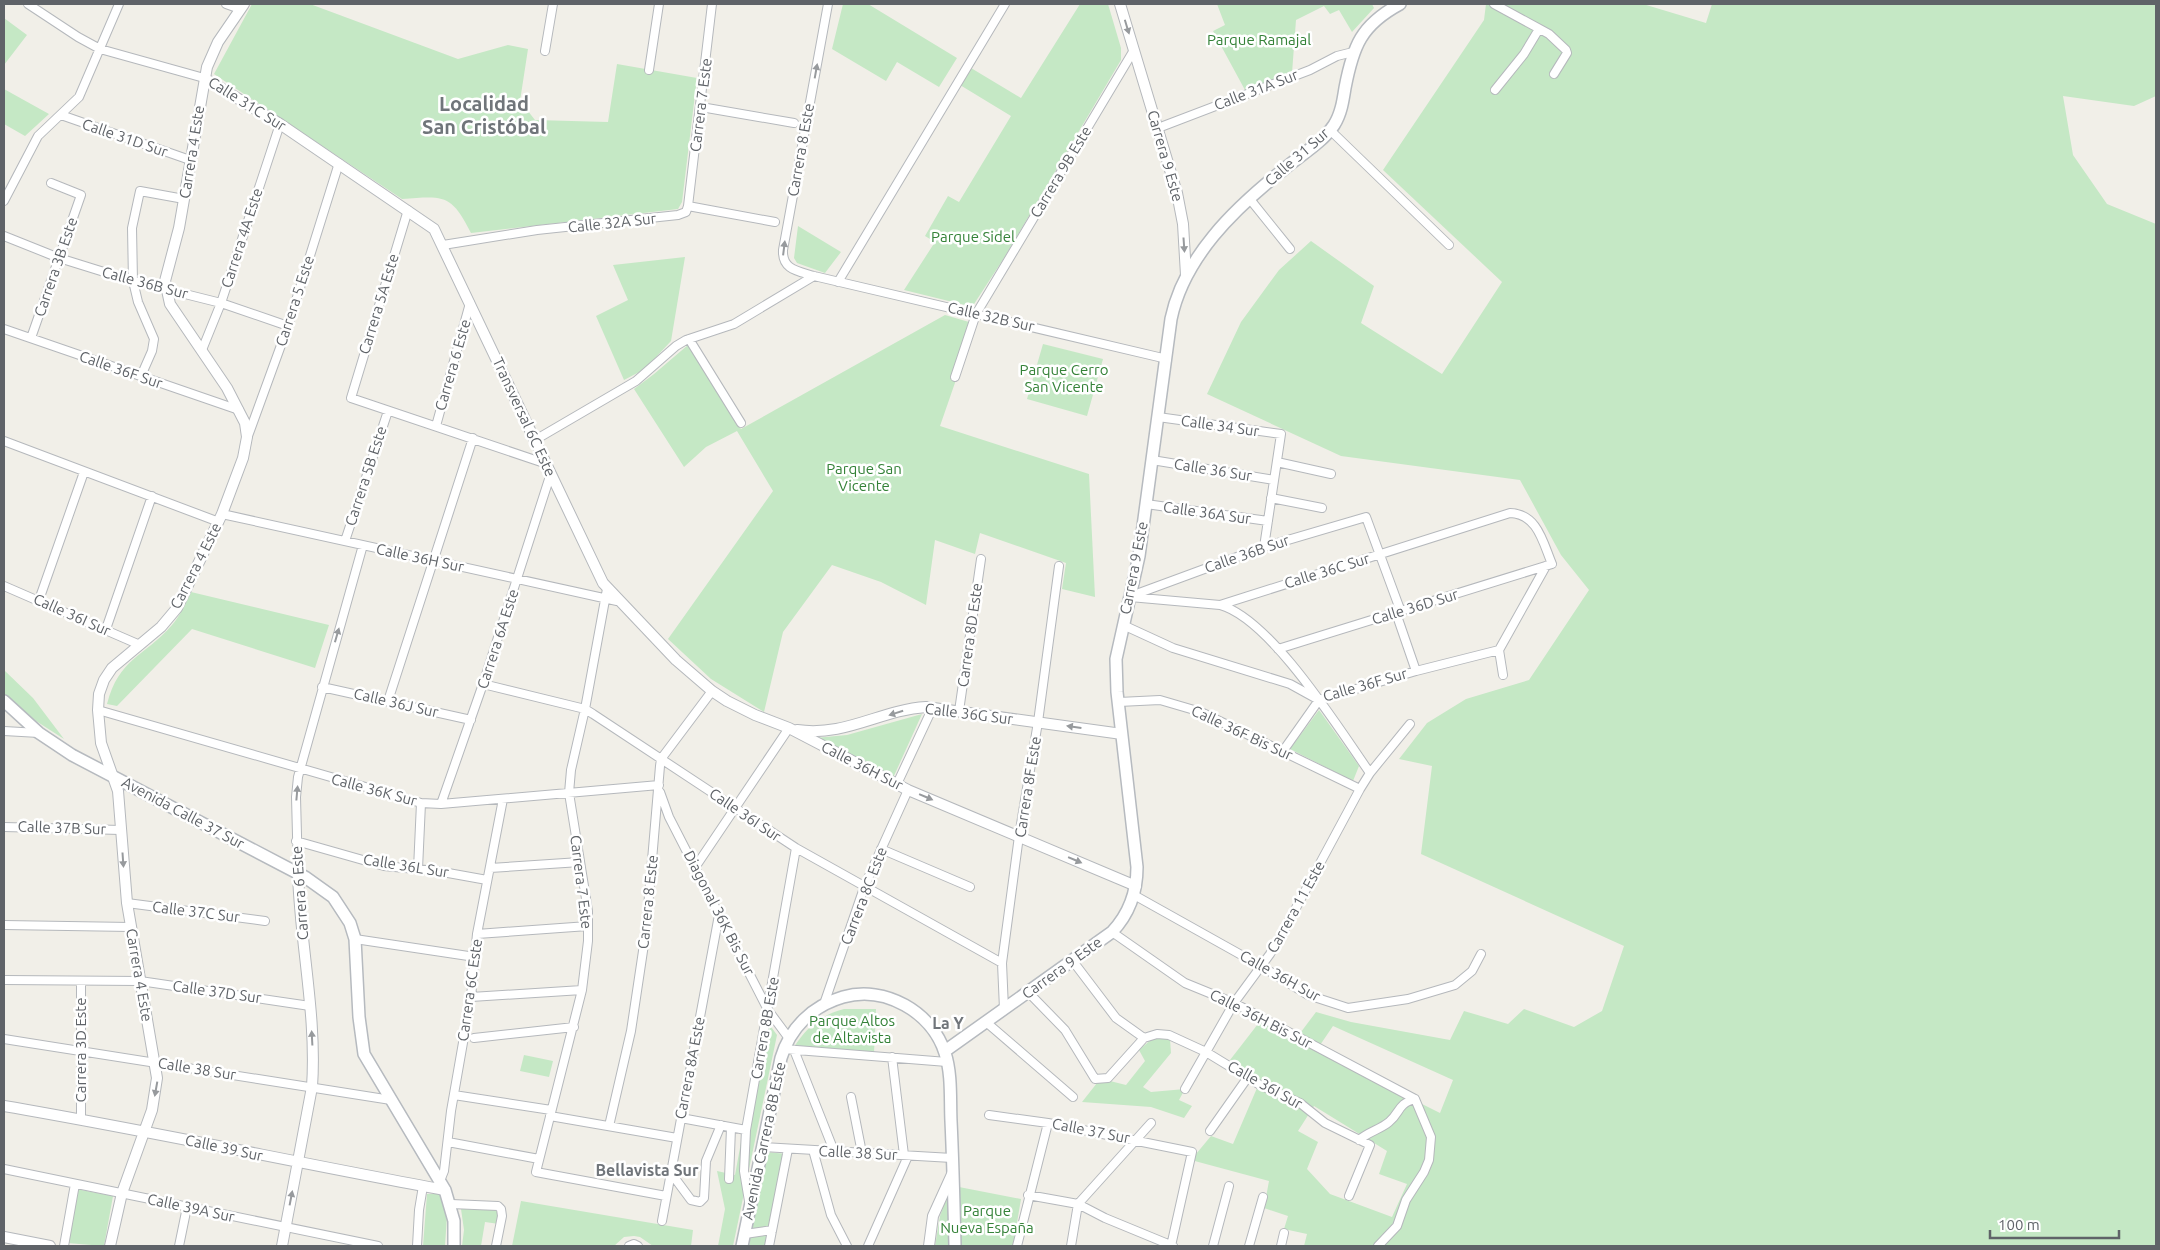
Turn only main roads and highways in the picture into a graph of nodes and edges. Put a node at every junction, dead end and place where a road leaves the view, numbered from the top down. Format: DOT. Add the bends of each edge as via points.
graph roads {
  1 [pos="1400,4"];
  2 [pos="1383,8"];
  3 [pos="1186,275"];
  4 [pos="4,702"];
  5 [pos="946,1056"];
  6 [pos="454,1246"];
  7 [pos="742,1246"];
  8 [pos="955,1246"];
  1 -- 2 [label="main road, Calle 31 Sur"];
  2 -- 3 [label="main road, Calle 31 Sur" via="1362,34 1353,52 1340,112 1330,130 1249,198 1215,234"];
  3 -- 5 [label="main road, Carrera 9 Este" via="1174,306 1146,504 1116,659 1137,867 1135,891 1124,917 1112,932 986,1022"];
  4 -- 6 [label="main road, Avenida Calle 37 Sur" via="39,733 72,755 298,873 333,898 354,935 362,1047 367,1061 443,1186 451,1204"];
  5 -- 7 [label="main road, Avenida Carrera 8B Este" via="928,1022 896,1001 872,994 858,994 824,1004 803,1020 788,1037 789,1049 763,1147"];
  5 -- 8 [label="main road"];
}
